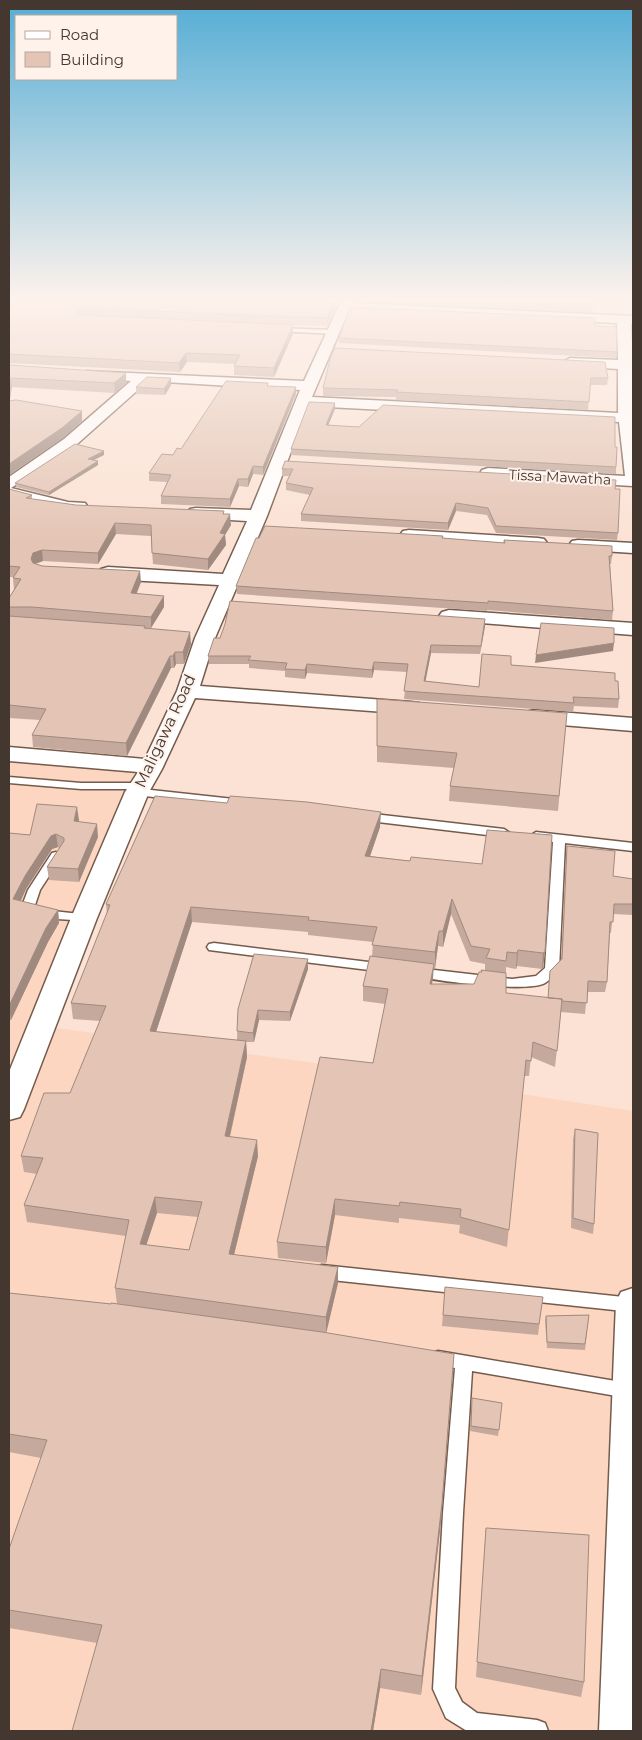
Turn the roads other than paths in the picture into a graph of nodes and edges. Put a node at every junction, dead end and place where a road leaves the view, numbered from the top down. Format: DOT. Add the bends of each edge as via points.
graph roads {
  1 [pos="141,380"];
  2 [pos="168,380"];
  3 [pos="313,380"];
  4 [pos="629,380"];
  5 [pos="306,393"];
  6 [pos="630,418"];
  7 [pos="475,472"];
  8 [pos="633,479"];
  9 [pos="9,484"];
  10 [pos="9,493"];
  11 [pos="96,508"];
  12 [pos="182,512"];
  13 [pos="262,523"];
  14 [pos="394,534"];
  15 [pos="633,548"];
  16 [pos="92,572"];
  17 [pos="230,580"];
  18 [pos="428,615"];
  19 [pos="633,629"];
  20 [pos="188,691"];
  21 [pos="435,710"];
  22 [pos="514,716"];
  23 [pos="633,725"];
  24 [pos="9,754"];
  25 [pos="152,766"];
  26 [pos="9,780"];
  27 [pos="138,789"];
  28 [pos="255,805"];
  29 [pos="353,816"];
  30 [pos="559,839"];
  31 [pos="633,847"];
  32 [pos="58,853"];
  33 [pos="84,918"];
  34 [pos="214,947"];
  35 [pos="13,1086"];
  36 [pos="9,1109"];
  37 [pos="307,1270"];
  38 [pos="633,1303"];
  39 [pos="424,1356"];
  40 [pos="464,1362"];
  41 [pos="630,1390"];
  42 [pos="537,1731"];
  43 [pos="621,1731"];
  1 -- 9 [label="street" via="70,442"];
  2 -- 5 [label="street"];
  3 -- 5 [label="street, Maligawa Road"];
  4 -- 6 [label="street"];
  5 -- 6 [label="street"];
  5 -- 13 [label="street, Maligawa Road" via="288,462"];
  6 -- 8 [label="street"];
  7 -- 8 [label="street, Tissa Mawatha"];
  10 -- 11 [label="street" via="68,507"];
  12 -- 13 [label="street"];
  13 -- 17 [label="street, Maligawa Road"];
  14 -- 15 [label="street"];
  16 -- 17 [label="street"];
  17 -- 20 [label="street, Maligawa Road" via="232,602 200,638"];
  18 -- 19 [label="street"];
  20 -- 21 [label="street"];
  20 -- 25 [label="street, Maligawa Road"];
  22 -- 23 [label="street"];
  24 -- 25 [label="street"];
  25 -- 27 [label="street, Maligawa Road"];
  26 -- 27 [label="lane"];
  27 -- 28 [label="lane"];
  27 -- 33 [label="street, Maligawa Road"];
  29 -- 30 [label="lane"];
  30 -- 31 [label="lane"];
  30 -- 34 [label="lane" via="552,969 540,980 512,983"];
  32 -- 33 [label="lane" via="34,890 28,906 40,914"];
  33 -- 35 [label="street, Maligawa Road"];
  35 -- 36 [label="street, Maligawa Road"];
  37 -- 38 [label="lane"];
  38 -- 41 [label="street"];
  39 -- 40 [label="lane"];
  40 -- 41 [label="lane"];
  40 -- 42 [label="lane" via="444,1689 454,1710 473,1723"];
  41 -- 43 [label="street"];
}
